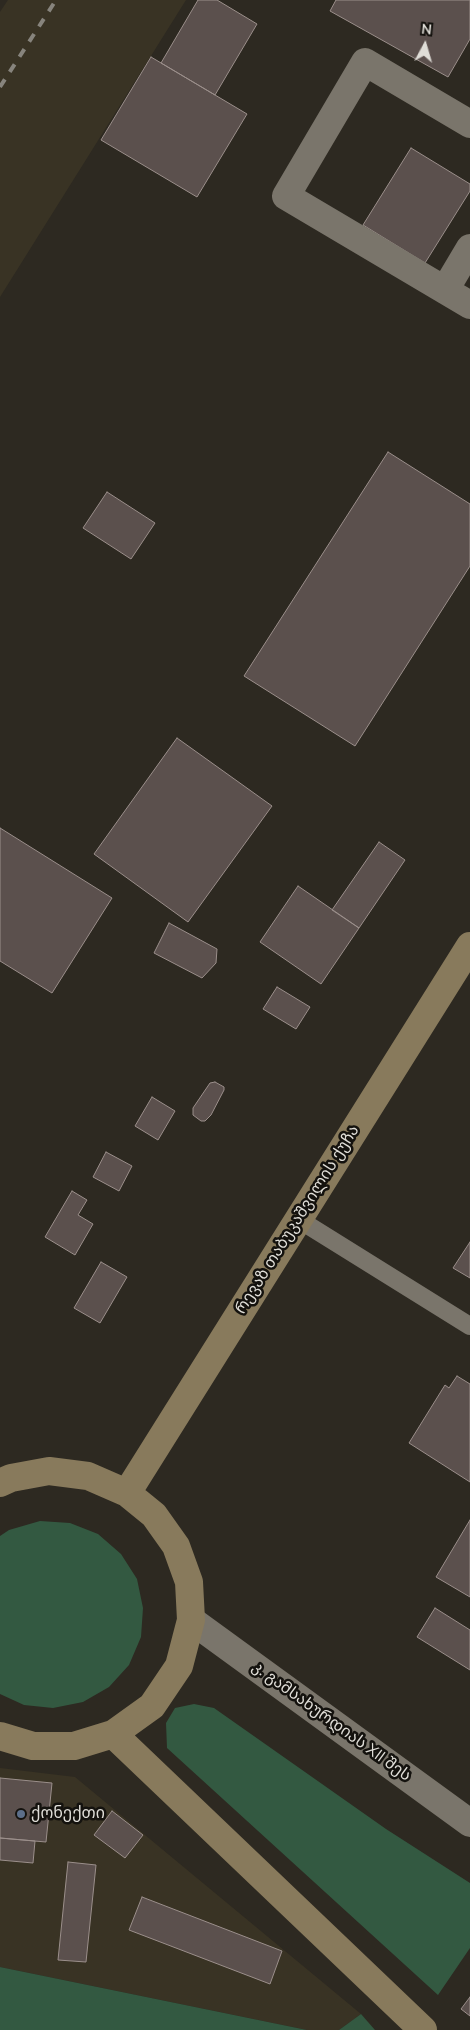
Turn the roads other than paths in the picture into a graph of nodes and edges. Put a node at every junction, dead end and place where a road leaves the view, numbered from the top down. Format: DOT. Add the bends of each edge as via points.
graph roads {
  1 [pos="470,124"];
  2 [pos="470,248"];
  3 [pos="445,290"];
  4 [pos="470,305"];
  5 [pos="470,946"];
  6 [pos="298,1219"];
  7 [pos="470,1326"];
  8 [pos="0,1483"];
  9 [pos="127,1493"];
  10 [pos="191,1620"];
  11 [pos="113,1734"];
  12 [pos="0,1736"];
  13 [pos="470,1823"];
  14 [pos="423,2030"];
  1 -- 3 [label="street" via="365,62 286,196"];
  2 -- 3 [label="street"];
  3 -- 4 [label="street"];
  5 -- 6 [label="main road, რევაზ თაბუკაშვილის ქუჩა"];
  6 -- 7 [label="lane"];
  6 -- 9 [label="main road, რევაზ თაბუკაშვილის ქუჩა"];
  8 -- 9 [label="main road" via="50,1471 88,1476"];
  9 -- 10 [label="main road" via="154,1515 176,1546 189,1582"];
  10 -- 11 [label="main road" via="179,1666 158,1698"];
  10 -- 13 [label="street, კ. გამსახურდიას XII შეს"];
  11 -- 12 [label="main road" via="74,1746 33,1746"];
  11 -- 14 [label="main road"];
}
